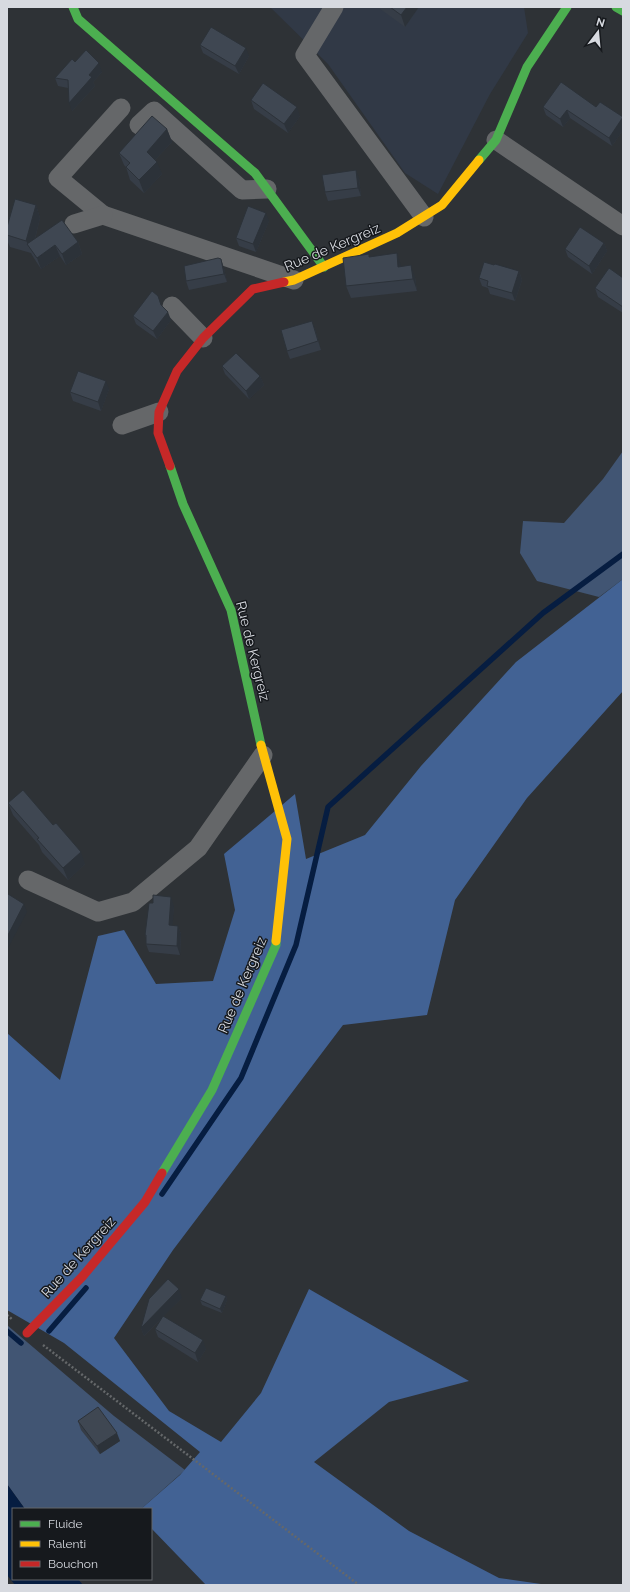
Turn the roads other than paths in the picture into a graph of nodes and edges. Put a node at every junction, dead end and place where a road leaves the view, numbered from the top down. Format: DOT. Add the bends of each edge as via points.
graph roads {
  1 [pos="73,7"];
  2 [pos="334,7"];
  3 [pos="568,7"];
  4 [pos="616,7"];
  5 [pos="623,11"];
  6 [pos="121,108"];
  7 [pos="139,125"];
  8 [pos="496,140"];
  9 [pos="267,189"];
  10 [pos="103,216"];
  11 [pos="424,216"];
  12 [pos="74,224"];
  13 [pos="623,226"];
  14 [pos="324,267"];
  15 [pos="294,280"];
  16 [pos="172,306"];
  17 [pos="203,338"];
  18 [pos="158,412"];
  19 [pos="122,425"];
  20 [pos="263,755"];
  21 [pos="28,880"];
  22 [pos="27,1333"];
  1 -- 9 [label="street" via="78,19 255,173"];
  2 -- 11 [label="street" via="305,54"];
  3 -- 8 [label="street, Rue de Kergreiz" via="527,67"];
  4 -- 5 [label="street"];
  6 -- 10 [label="street" via="58,178"];
  7 -- 9 [label="street" via="154,111 242,190"];
  8 -- 11 [label="street, Rue de Kergreiz" via="442,205"];
  8 -- 13 [label="street"];
  9 -- 14 [label="street"];
  10 -- 12 [label="street"];
  10 -- 15 [label="street"];
  11 -- 14 [label="street, Rue de Kergreiz" via="397,233"];
  14 -- 15 [label="street, Rue de Kergreiz"];
  15 -- 17 [label="street, Rue de Kergreiz" via="253,290"];
  16 -- 17 [label="street"];
  17 -- 18 [label="street, Rue de Kergreiz" via="177,371"];
  18 -- 19 [label="street"];
  18 -- 20 [label="street, Rue de Kergreiz" via="158,433 181,497 231,610"];
  20 -- 21 [label="street" via="198,848 133,902 98,912"];
  20 -- 22 [label="street, Rue de Kergreiz" via="287,839 276,945 212,1090 145,1202 82,1277"];
}
